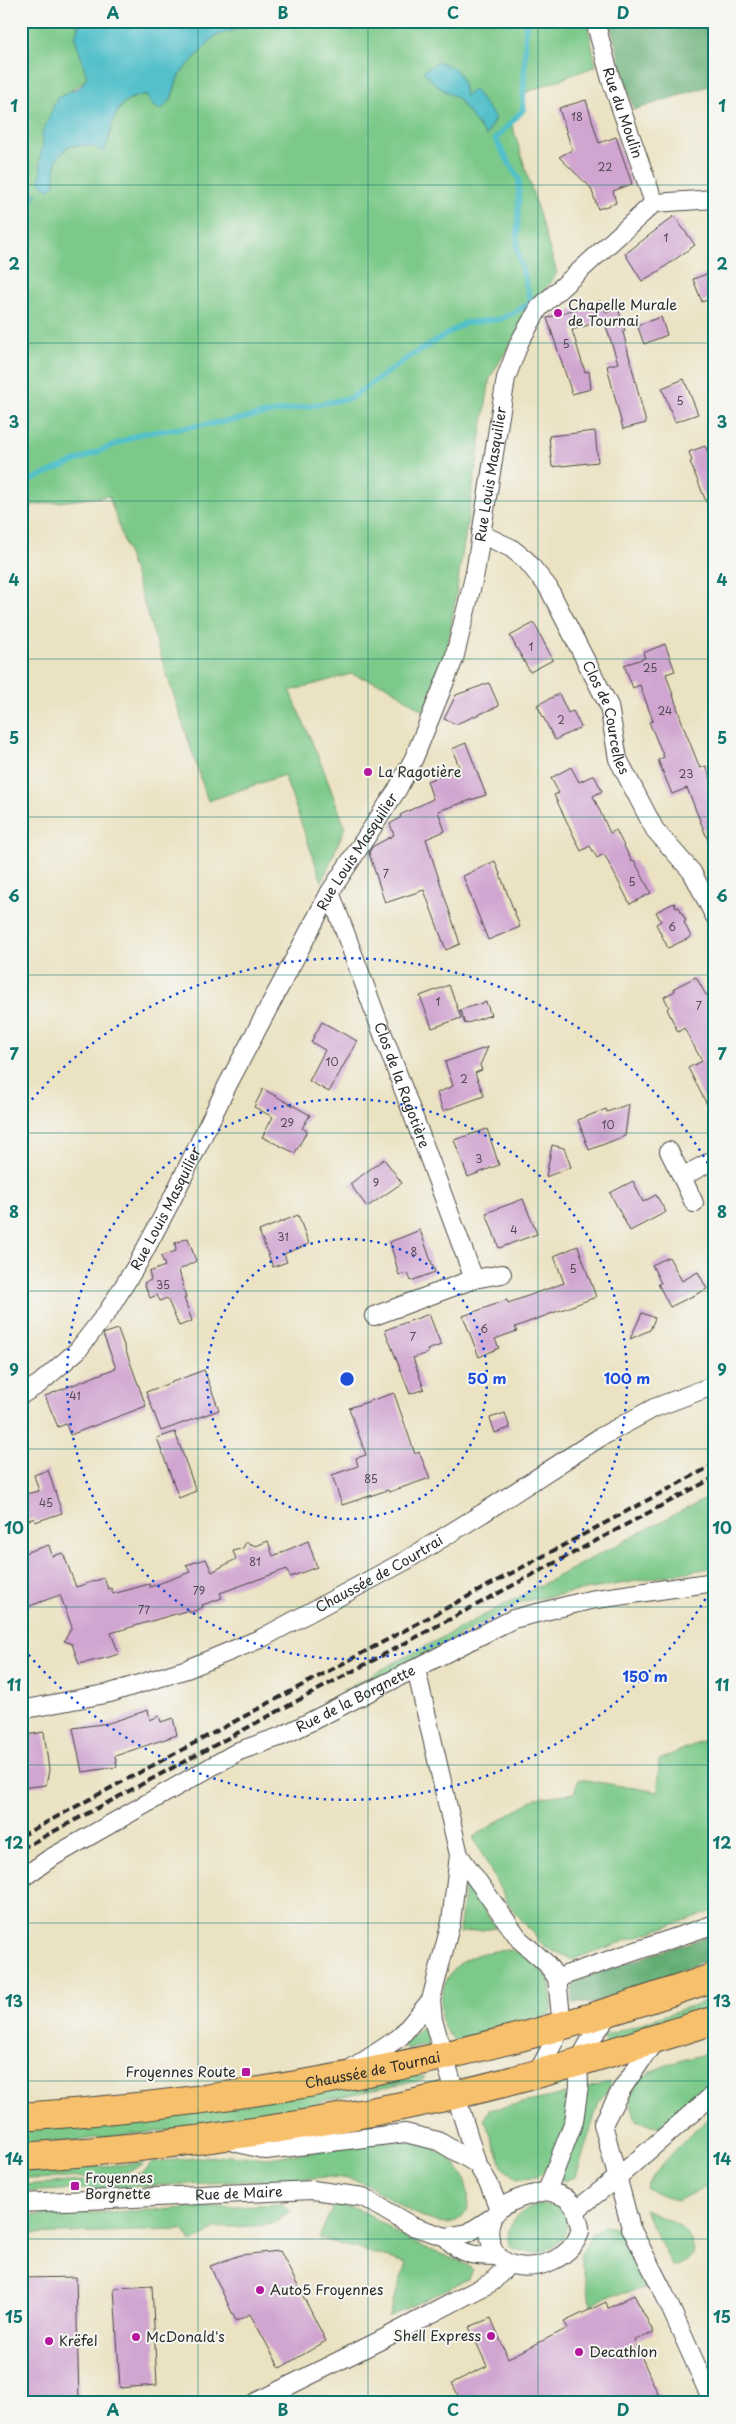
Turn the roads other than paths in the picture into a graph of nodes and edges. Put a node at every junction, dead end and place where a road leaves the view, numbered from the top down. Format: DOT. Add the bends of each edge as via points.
graph roads {
  1 [pos="594,21"];
  2 [pos="715,200"];
  3 [pos="654,203"];
  4 [pos="481,534"];
  5 [pos="330,892"];
  6 [pos="715,917"];
  7 [pos="669,1151"];
  8 [pos="715,1159"];
  9 [pos="682,1177"];
  10 [pos="694,1203"];
  11 [pos="502,1274"];
  12 [pos="474,1279"];
  13 [pos="374,1316"];
  14 [pos="715,1385"];
  15 [pos="21,1395"];
  16 [pos="715,1582"];
  17 [pos="416,1669"];
  18 [pos="21,1710"];
  19 [pos="459,1855"];
  20 [pos="21,1879"];
  21 [pos="715,1924"];
  22 [pos="715,1977"];
  23 [pos="557,1978"];
  24 [pos="431,2000"];
  25 [pos="612,2011"];
  26 [pos="715,2020"];
  27 [pos="562,2026"];
  28 [pos="656,2038"];
  29 [pos="444,2056"];
  30 [pos="578,2062"];
  31 [pos="538,2072"];
  32 [pos="341,2076"];
  33 [pos="715,2093"];
  34 [pos="456,2094"];
  35 [pos="21,2117"];
  36 [pos="215,2137"];
  37 [pos="21,2157"];
  38 [pos="477,2164"];
  39 [pos="618,2177"];
  40 [pos="547,2191"];
  41 [pos="21,2203"];
  42 [pos="576,2210"];
  43 [pos="496,2213"];
  44 [pos="446,2237"];
  45 [pos="502,2260"];
  46 [pos="254,2403"];
  47 [pos="713,2403"];
  1 -- 3 [label="street, Rue du Moulin"];
  2 -- 3 [label="street"];
  3 -- 4 [label="street, Rue Louis Masquilier" via="539,308 520,340 506,378"];
  4 -- 5 [label="street, Rue Louis Masquilier" via="454,660 428,726 397,790"];
  4 -- 6 [label="street, Clos de Courcelles" via="511,548 526,560 548,587 609,706 618,759 655,830 692,872"];
  5 -- 12 [label="street, Clos de la Ragotière"];
  5 -- 15 [label="street, Rue Louis Masquilier" via="133,1271 94,1332 78,1350 39,1384"];
  7 -- 9 [label="street"];
  8 -- 9 [label="street"];
  9 -- 10 [label="street"];
  11 -- 12 [label="street"];
  12 -- 13 [label="street"];
  14 -- 18 [label="street, Chaussée de Courtrai" via="654,1408 607,1434 405,1560 262,1638 187,1670 119,1690"];
  16 -- 17 [label="street, Rue de la Borgnette" via="590,1600 513,1619"];
  17 -- 19 [label="street"];
  17 -- 20 [label="street, Rue de la Borgnette" via="282,1736 239,1752 49,1859"];
  19 -- 23 [label="street" via="520,1940 546,1963"];
  19 -- 24 [label="street" via="451,1922"];
  21 -- 23 [label="street"];
  22 -- 25 [label="main road, Chaussée de Tournai"];
  23 -- 27 [label="street"];
  24 -- 29 [label="street" via="436,2033"];
  24 -- 32 [label="street" via="400,2037"];
  25 -- 27 [label="main road, Chaussée de Tournai"];
  25 -- 30 [label="street"];
  26 -- 28 [label="main road"];
  27 -- 29 [label="main road, Chaussée de Tournai"];
  27 -- 31 [label="street"];
  28 -- 30 [label="main road"];
  28 -- 39 [label="street" via="621,2090 603,2124"];
  29 -- 32 [label="main road, Chaussée de Tournai"];
  29 -- 34 [label="street"];
  30 -- 31 [label="main road"];
  30 -- 40 [label="street" via="579,2086 574,2121"];
  31 -- 34 [label="main road"];
  32 -- 35 [label="main road, Chaussée de Tournai" via="219,2097"];
  33 -- 39 [label="street"];
  34 -- 36 [label="main road"];
  34 -- 38 [label="street"];
  36 -- 37 [label="main road" via="155,2146"];
  36 -- 38 [label="street" via="266,2150 405,2133 438,2141"];
  38 -- 43 [label="street" via="489,2184"];
  39 -- 42 [label="street"];
  39 -- 47 [label="street" via="631,2228"];
  40 -- 42 [label="street" via="568,2199"];
  40 -- 43 [label="street" via="515,2199"];
  41 -- 44 [label="street, Rue de Maire" via="313,2190 340,2192 363,2197 412,2226"];
  42 -- 45 [label="street, Rue de Maire" via="581,2229 575,2243 566,2252 545,2264 531,2266"];
  43 -- 44 [label="street" via="468,2233"];
  43 -- 45 [label="street" via="489,2236"];
  44 -- 45 [label="street, Rue de Maire" via="455,2248 473,2256"];
  45 -- 46 [label="street" via="492,2282"];
}
